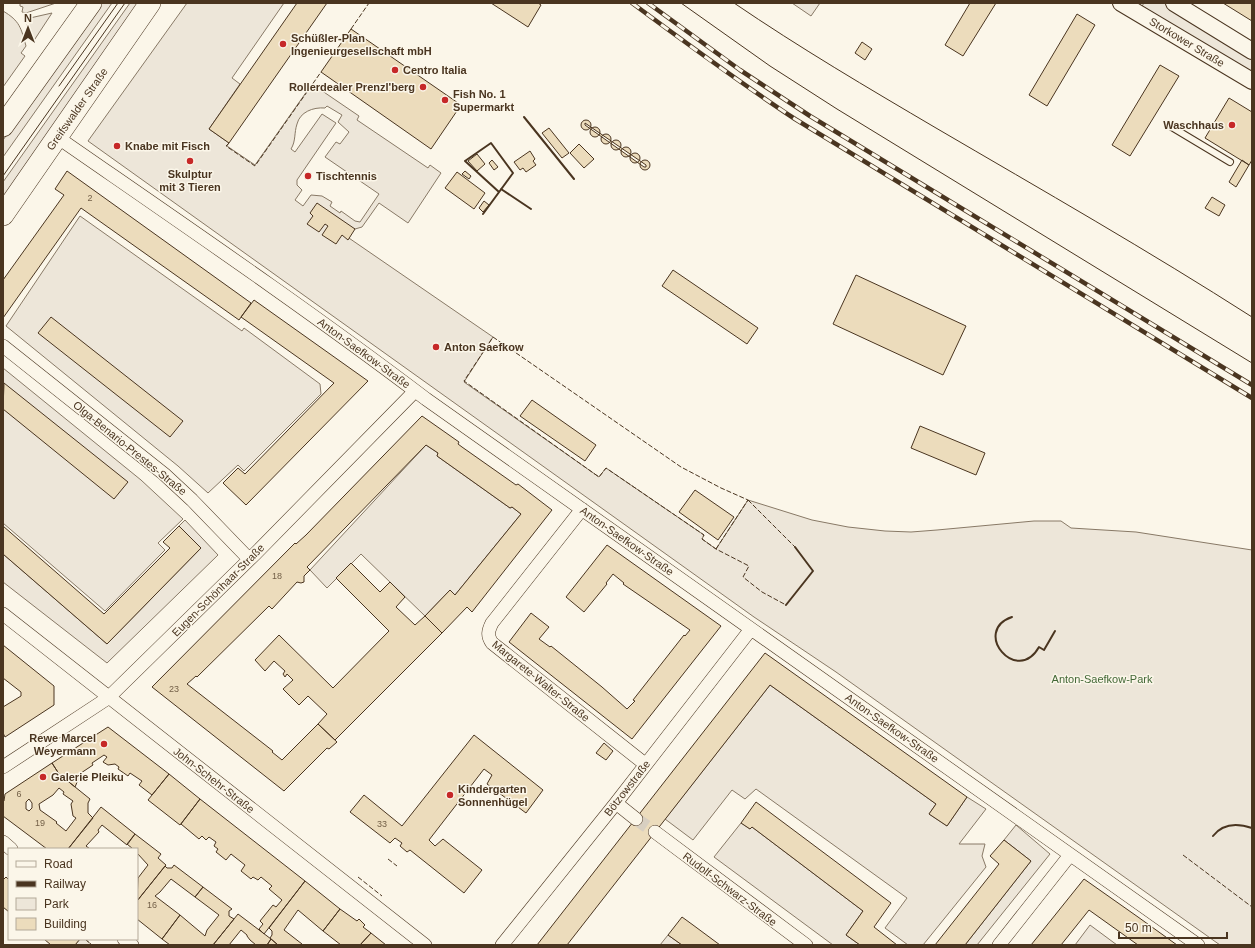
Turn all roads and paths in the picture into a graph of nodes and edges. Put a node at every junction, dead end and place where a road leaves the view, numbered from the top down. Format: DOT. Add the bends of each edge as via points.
graph roads {
  1 [pos="90,3"];
  2 [pos="150,3"];
  3 [pos="1121,3"];
  4 [pos="1174,3"];
  5 [pos="1252,51"];
  6 [pos="1252,81"];
  7 [pos="3,126"];
  8 [pos="1170,126"];
  9 [pos="57,137"];
  10 [pos="1230,162"];
  11 [pos="3,215"];
  12 [pos="3,346"];
  13 [pos="415,391"];
  14 [pos="582,509"];
  15 [pos="249,559"];
  16 [pos="3,614"];
  17 [pos="751,629"];
  18 [pos="108,698"];
  19 [pos="646,764"];
  20 [pos="3,767"];
  21 [pos="616,803"];
  22 [pos="636,818"];
  23 [pos="655,832"];
  24 [pos="1070,855"];
  25 [pos="425,945"];
  26 [pos="502,945"];
  27 [pos="806,945"];
  28 [pos="999,945"];
  29 [pos="1198,945"];
  1 -- 7 [label="main road"];
  2 -- 9 [label="main road, Greifswalder Straße"];
  3 -- 6 [label="street, Storkower Straße"];
  4 -- 5 [label="street"];
  8 -- 10 [label="lane"];
  9 -- 11 [label="main road, Greifswalder Straße"];
  9 -- 13 [label="street, Anton-Saefkow-Straße" via="166,211"];
  12 -- 15 [label="street, Olga-Benario-Prestes-Straße" via="164,474"];
  13 -- 14 [label="street, Anton-Saefkow-Straße"];
  13 -- 15 [label="street, Eugen-Schönhaar-Straße"];
  14 -- 17 [label="street, Anton-Saefkow-Straße"];
  14 -- 19 [label="street, Margarete-Walter-Straße" via="492,623 489,638 492,643"];
  15 -- 18 [label="street, Eugen-Schönhaar-Straße"];
  16 -- 18 [label="street, John-Schehr-Straße"];
  17 -- 19 [label="street, Bötzowstraße"];
  17 -- 24 [label="street, Anton-Saefkow-Straße"];
  18 -- 20 [label="street, Eugen-Schönhaar-Straße"];
  18 -- 25 [label="street, John-Schehr-Straße"];
  19 -- 21 [label="street, Bötzowstraße"];
  21 -- 22 [label="street"];
  21 -- 26 [label="street, Bötzowstraße"];
  23 -- 27 [label="street, Rudolf-Schwarz-Straße"];
  24 -- 28 [label="street"];
  24 -- 29 [label="street, Anton-Saefkow-Straße"];
}
